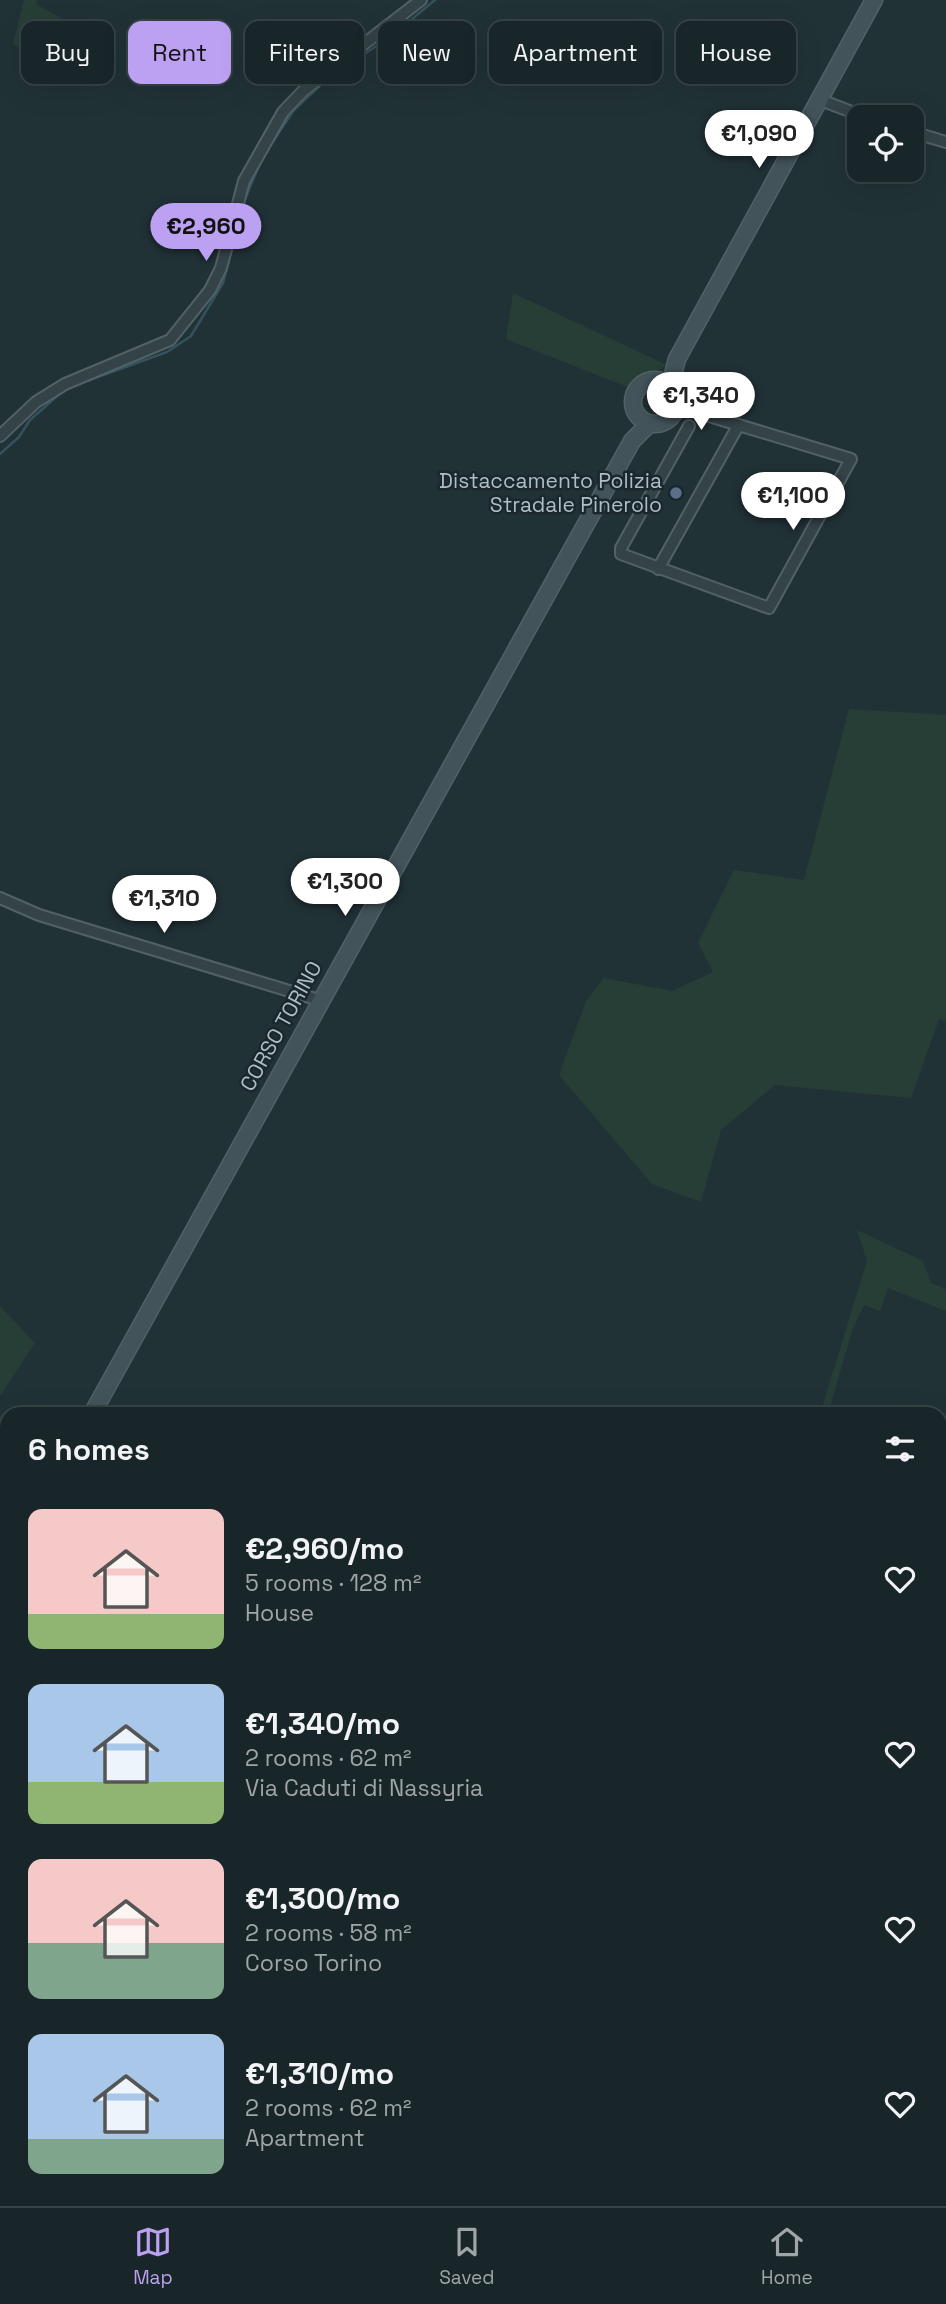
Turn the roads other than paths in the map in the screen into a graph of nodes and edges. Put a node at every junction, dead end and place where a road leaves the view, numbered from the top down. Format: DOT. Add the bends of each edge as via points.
graph roads {
  1 [pos="421,0"];
  2 [pos="874,0"];
  3 [pos="817,99"];
  4 [pos="847,110"];
  5 [pos="924,136"];
  6 [pos="946,142"];
  7 [pos="664,383"];
  8 [pos="676,406"];
  9 [pos="643,418"];
  10 [pos="690,426"];
  11 [pos="738,426"];
  12 [pos="0,436"];
  13 [pos="658,569"];
  14 [pos="0,898"];
  15 [pos="319,1000"];
  16 [pos="96,1407"];
  1 -- 12 [label="street" via="303,91 283,113 244,181 221,268 210,290 170,340 65,384 36,402"];
  2 -- 3 [label="main road"];
  3 -- 4 [label="street"];
  3 -- 7 [label="main road"];
  5 -- 6 [label="street"];
  7 -- 8 [label="main road" via="676,396"];
  7 -- 9 [label="main road" via="645,383 638,388 633,401"];
  8 -- 9 [label="main road" via="668,419"];
  8 -- 11 [label="street"];
  9 -- 15 [label="main road, CORSO TORINO"];
  10 -- 13 [label="street" via="620,551"];
  11 -- 13 [label="street"];
  11 -- 13 [label="street" via="851,459 769,608"];
  14 -- 15 [label="street" via="39,915"];
  15 -- 16 [label="main road, CORSO TORINO"];
}
